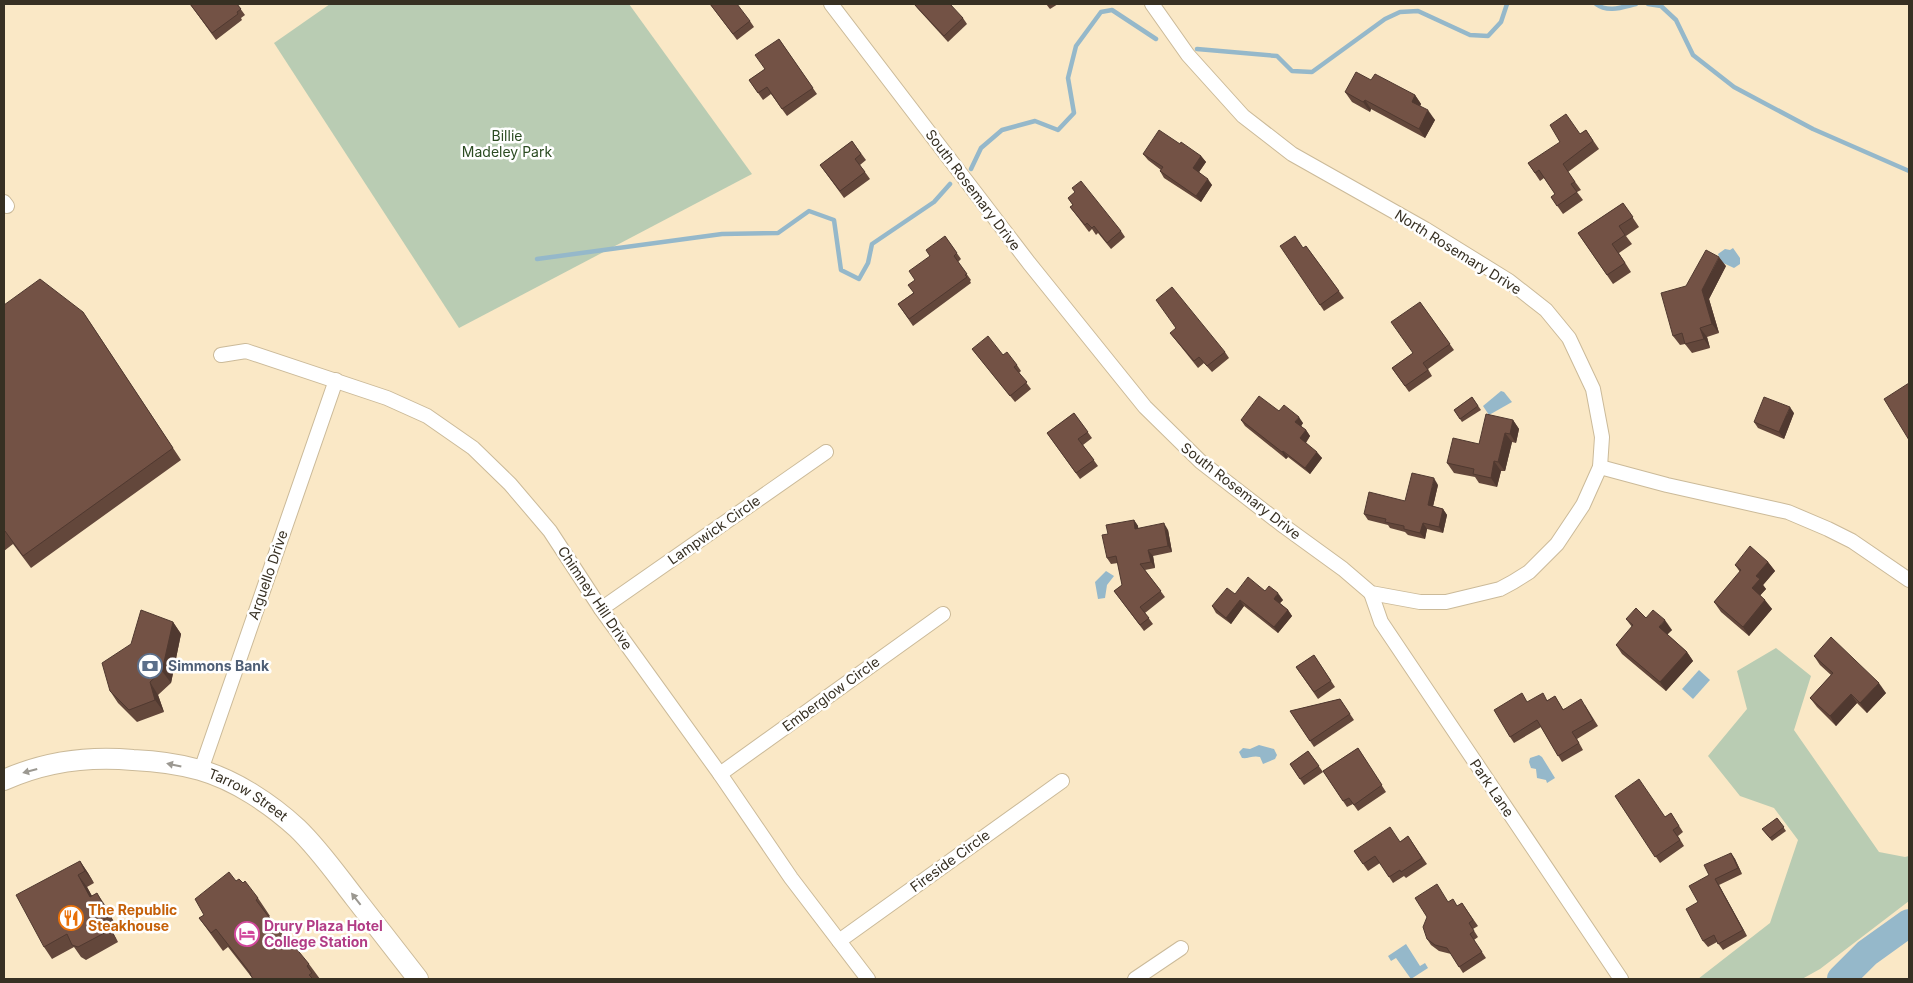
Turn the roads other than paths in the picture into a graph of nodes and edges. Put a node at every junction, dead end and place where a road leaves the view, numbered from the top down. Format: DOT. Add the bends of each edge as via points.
graph roads {
  1 [pos="831,4"];
  2 [pos="1152,4"];
  3 [pos="221,355"];
  4 [pos="336,380"];
  5 [pos="826,452"];
  6 [pos="1600,467"];
  7 [pos="1909,580"];
  8 [pos="1370,593"];
  9 [pos="601,609"];
  10 [pos="943,614"];
  11 [pos="201,770"];
  12 [pos="720,774"];
  13 [pos="4,780"];
  14 [pos="1062,781"];
  15 [pos="839,941"];
  16 [pos="1181,948"];
  17 [pos="418,979"];
  18 [pos="868,979"];
  19 [pos="1135,979"];
  20 [pos="1621,979"];
  1 -- 8 [label="street, South Rosemary Drive" via="1029,263 1145,407 1201,462"];
  2 -- 6 [label="street, North Rosemary Drive" via="1194,62 1243,116 1264,133 1292,154 1509,281 1546,310 1568,338 1593,388 1602,437"];
  3 -- 4 [label="street, Chimney Hill Drive" via="246,351"];
  4 -- 9 [label="street, Chimney Hill Drive" via="428,416 472,448 510,484 550,531"];
  4 -- 11 [label="street, Arguello Drive"];
  5 -- 9 [label="street, Lampwick Circle"];
  6 -- 7 [label="street" via="1788,512 1852,541"];
  6 -- 8 [label="street" via="1583,505 1557,544 1529,572 1513,582 1500,589 1446,602 1420,602"];
  8 -- 20 [label="street, Park Lane" via="1381,622"];
  9 -- 12 [label="street, Chimney Hill Drive"];
  10 -- 12 [label="street, Emberglow Circle"];
  11 -- 13 [label="main road, Tarrow Street, one-way" via="160,762 104,758 58,763"];
  17 -- 11 [label="main road, Tarrow Street, one-way" via="298,828 250,794"];
  12 -- 15 [label="street, Chimney Hill Drive" via="791,878"];
  14 -- 15 [label="street, Fireside Circle"];
  15 -- 18 [label="street, Chimney Hill Drive"];
  16 -- 19 [label="street"];
}
